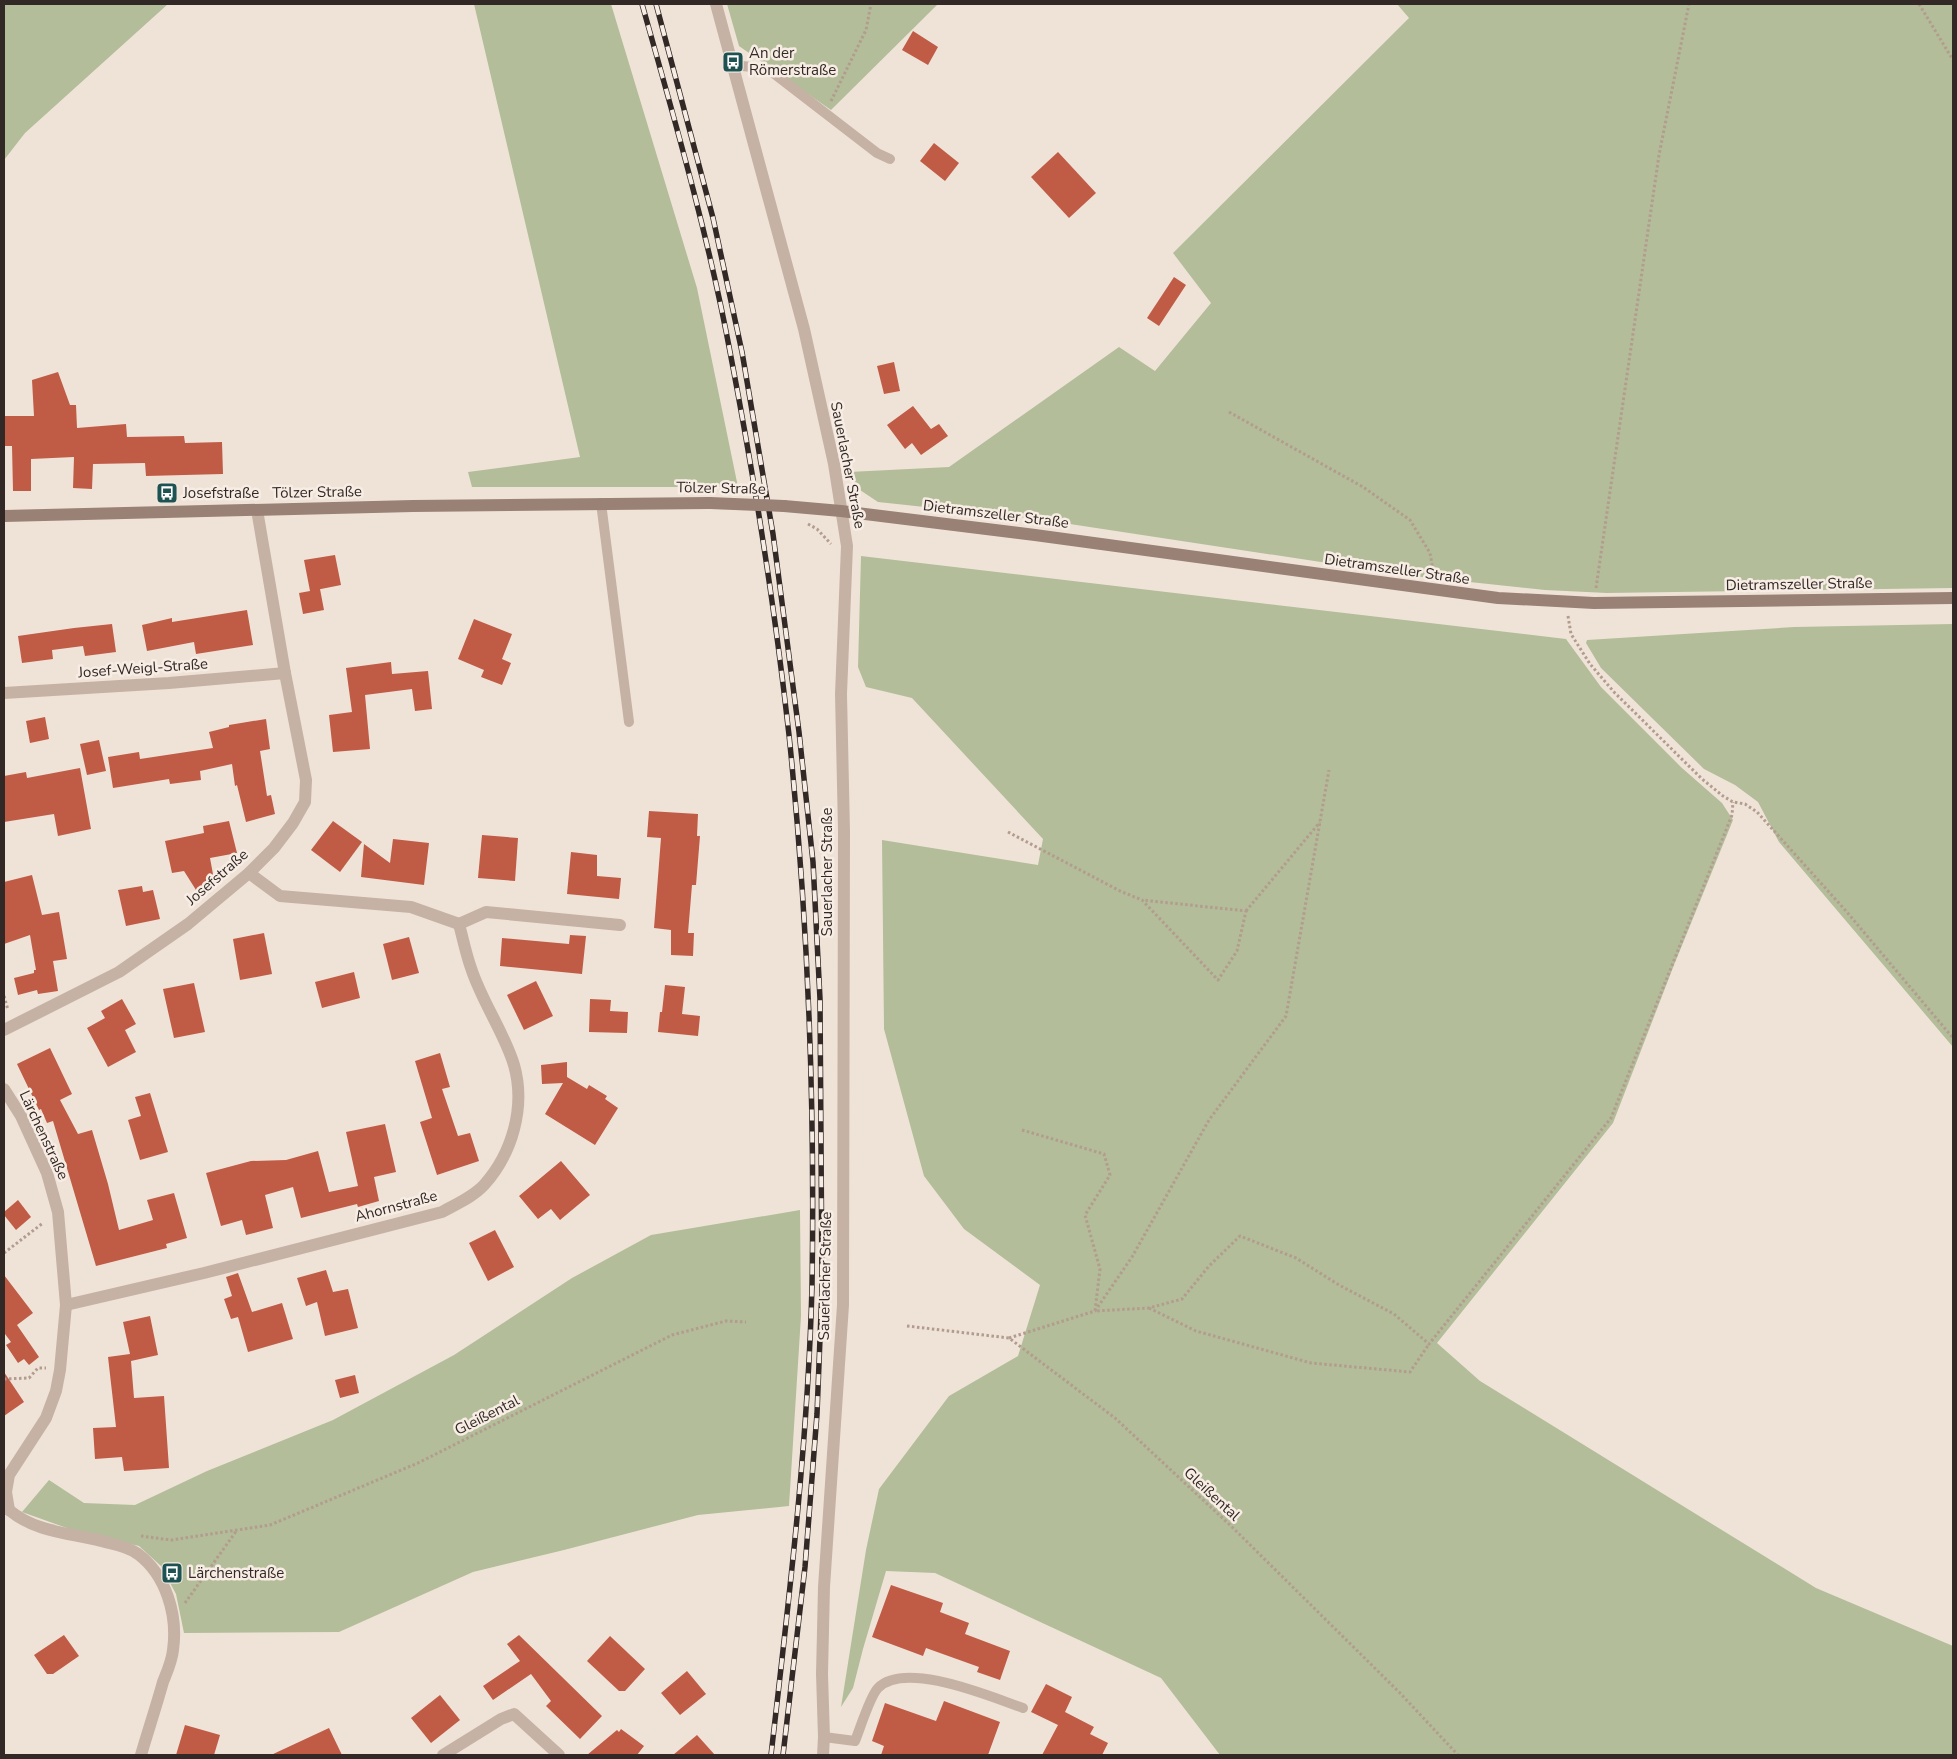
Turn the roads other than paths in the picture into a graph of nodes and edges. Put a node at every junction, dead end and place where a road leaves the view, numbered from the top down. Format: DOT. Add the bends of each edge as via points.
graph roads {
  1 [pos="716,4"];
  2 [pos="734,66"];
  3 [pos="890,159"];
  4 [pos="601,503"];
  5 [pos="257,510"];
  6 [pos="841,511"];
  7 [pos="4,516"];
  8 [pos="1953,598"];
  9 [pos="285,673"];
  10 [pos="4,693"];
  11 [pos="629,722"];
  12 [pos="249,873"];
  13 [pos="459,924"];
  14 [pos="620,925"];
  15 [pos="4,1030"];
  16 [pos="4,1089"];
  17 [pos="66,1305"];
  18 [pos="6,1512"];
  19 [pos="1023,1708"];
  20 [pos="824,1737"];
  21 [pos="141,1755"];
  22 [pos="443,1755"];
  23 [pos="559,1755"];
  24 [pos="823,1755"];
  1 -- 2 [label="street, Sauerlacher Straße"];
  2 -- 3 [label="lane" via="768,69 877,153"];
  2 -- 6 [label="street, Sauerlacher Straße" via="804,329 834,464"];
  4 -- 5 [label="main road, Tölzer Straße"];
  4 -- 6 [label="main road, Tölzer Straße, bridge" via="710,503"];
  4 -- 11 [label="lane"];
  5 -- 7 [label="main road, Tölzer Straße"];
  5 -- 9 [label="street, Josefstraße"];
  6 -- 8 [label="main road, Dietramszeller Straße" via="1498,598 1594,603"];
  6 -- 20 [label="street, Sauerlacher Straße" via="847,546 841,694 844,831 843,1305 824,1587"];
  9 -- 10 [label="street, Josef-Weigl-Straße"];
  9 -- 12 [label="street, Josefstraße" via="306,780 305,802 274,848"];
  12 -- 13 [label="street" via="280,896 412,907"];
  12 -- 15 [label="street, Josefstraße" via="188,924 120,972"];
  13 -- 14 [label="street" via="486,912"];
  13 -- 17 [label="street, Ahornstraße" via="471,969 514,1066 517,1086 518,1112 512,1138 504,1160 483,1187 442,1212"];
  16 -- 17 [label="street, Lärchenstraße" via="47,1173 58,1212"];
  17 -- 18 [label="street, Lärchenstraße" via="56,1391 46,1418 9,1475"];
  18 -- 21 [label="street" via="42,1528 109,1543 137,1553 156,1573 169,1598 174,1621 173,1650"];
  19 -- 20 [label="lane" via="936,1679 896,1679 877,1689 855,1741"];
  20 -- 24 [label="street, Sauerlacher Straße"];
  22 -- 23 [label="street" via="500,1719 514,1714"];
}
